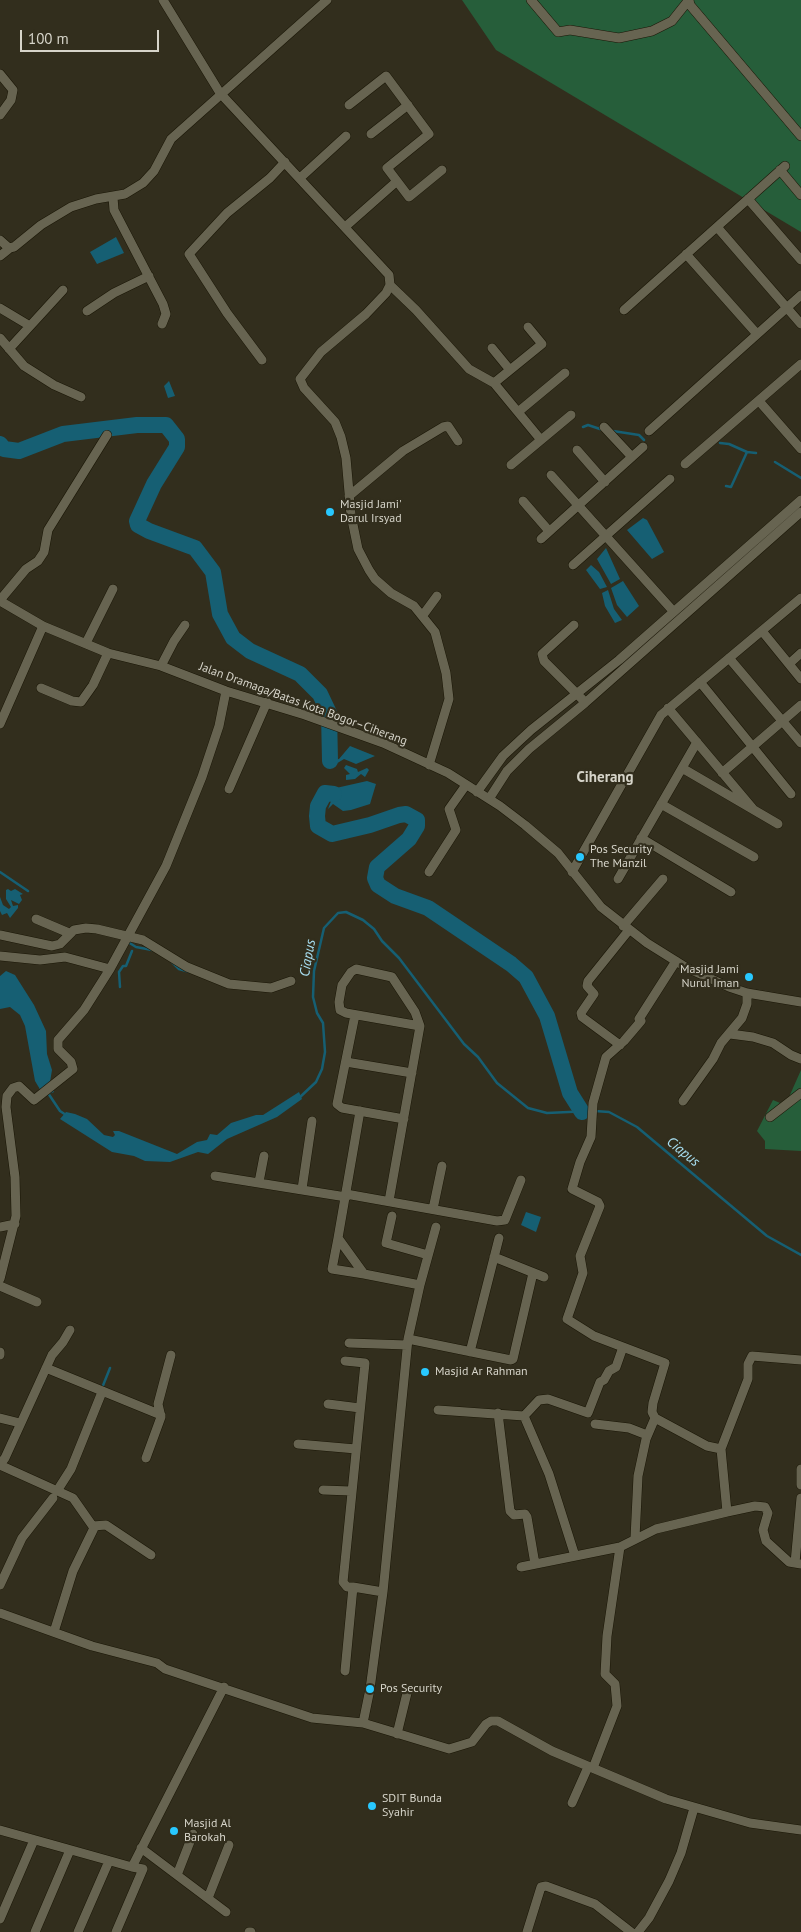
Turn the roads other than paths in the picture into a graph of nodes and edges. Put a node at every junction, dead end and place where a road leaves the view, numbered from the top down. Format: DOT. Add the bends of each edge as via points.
graph roads {
  1 [pos="163,0"];
  2 [pos="327,0"];
  3 [pos="531,0"];
  4 [pos="688,1"];
  5 [pos="0,74"];
  6 [pos="220,93"];
  7 [pos="349,105"];
  8 [pos="408,105"];
  9 [pos="0,115"];
  10 [pos="371,134"];
  11 [pos="346,136"];
  12 [pos="801,136"];
  13 [pos="285,162"];
  14 [pos="442,170"];
  15 [pos="300,178"];
  16 [pos="396,182"];
  17 [pos="801,195"];
  18 [pos="113,197"];
  19 [pos="748,199"];
  20 [pos="717,226"];
  21 [pos="345,227"];
  22 [pos="0,240"];
  23 [pos="10,248"];
  24 [pos="686,254"];
  25 [pos="0,256"];
  26 [pos="801,260"];
  27 [pos="149,276"];
  28 [pos="390,285"];
  29 [pos="63,290"];
  30 [pos="801,295"];
  31 [pos="0,308"];
  32 [pos="787,308"];
  33 [pos="624,310"];
  34 [pos="86,311"];
  35 [pos="162,324"];
  36 [pos="801,324"];
  37 [pos="30,326"];
  38 [pos="528,327"];
  39 [pos="757,334"];
  40 [pos="0,338"];
  41 [pos="9,348"];
  42 [pos="492,348"];
  43 [pos="262,360"];
  44 [pos="801,364"];
  45 [pos="510,370"];
  46 [pos="565,373"];
  47 [pos="494,383"];
  48 [pos="81,396"];
  49 [pos="759,401"];
  50 [pos="518,412"];
  51 [pos="571,415"];
  52 [pos="604,427"];
  53 [pos="649,430"];
  54 [pos="107,435"];
  55 [pos="541,440"];
  56 [pos="458,441"];
  57 [pos="643,448"];
  58 [pos="801,449"];
  59 [pos="577,450"];
  60 [pos="632,457"];
  61 [pos="511,464"];
  62 [pos="686,464"];
  63 [pos="551,475"];
  64 [pos="670,479"];
  65 [pos="605,482"];
  66 [pos="349,496"];
  67 [pos="801,500"];
  68 [pos="523,501"];
  69 [pos="578,506"];
  70 [pos="801,512"];
  71 [pos="550,531"];
  72 [pos="606,536"];
  73 [pos="541,539"];
  74 [pos="573,566"];
  75 [pos="113,589"];
  76 [pos="437,596"];
  77 [pos="801,598"];
  78 [pos="0,601"];
  79 [pos="674,612"];
  80 [pos="422,615"];
  81 [pos="574,624"];
  82 [pos="185,625"];
  83 [pos="43,626"];
  84 [pos="762,630"];
  85 [pos="86,643"];
  86 [pos="108,653"];
  87 [pos="801,653"];
  88 [pos="729,658"];
  89 [pos="789,664"];
  90 [pos="161,666"];
  91 [pos="801,679"];
  92 [pos="700,682"];
  93 [pos="42,688"];
  94 [pos="226,691"];
  95 [pos="578,694"];
  96 [pos="267,702"];
  97 [pos="585,703"];
  98 [pos="801,706"];
  99 [pos="668,708"];
  100 [pos="782,721"];
  101 [pos="0,724"];
  102 [pos="697,742"];
  103 [pos="801,743"];
  104 [pos="752,747"];
  105 [pos="429,765"];
  106 [pos="682,768"];
  107 [pos="492,770"];
  108 [pos="722,772"];
  109 [pos="501,778"];
  110 [pos="466,785"];
  111 [pos="229,789"];
  112 [pos="477,792"];
  113 [pos="791,794"];
  114 [pos="489,798"];
  115 [pos="661,804"];
  116 [pos="753,809"];
  117 [pos="778,824"];
  118 [pos="641,838"];
  119 [pos="754,858"];
  120 [pos="429,872"];
  121 [pos="572,872"];
  122 [pos="618,879"];
  123 [pos="663,879"];
  124 [pos="731,892"];
  125 [pos="36,919"];
  126 [pos="626,928"];
  127 [pos="69,933"];
  128 [pos="0,935"];
  129 [pos="129,936"];
  130 [pos="0,956"];
  131 [pos="676,961"];
  132 [pos="110,969"];
  133 [pos="291,981"];
  134 [pos="747,993"];
  135 [pos="801,1002"];
  136 [pos="355,1015"];
  137 [pos="420,1026"];
  138 [pos="730,1034"];
  139 [pos="620,1045"];
  140 [pos="801,1059"];
  141 [pos="346,1062"];
  142 [pos="412,1073"];
  143 [pos="801,1093"];
  144 [pos="683,1101"];
  145 [pos="360,1111"];
  146 [pos="770,1116"];
  147 [pos="404,1119"];
  148 [pos="312,1121"];
  149 [pos="264,1156"];
  150 [pos="442,1166"];
  151 [pos="215,1176"];
  152 [pos="521,1180"];
  153 [pos="260,1182"];
  154 [pos="302,1190"];
  155 [pos="346,1195"];
  156 [pos="389,1201"];
  157 [pos="433,1209"];
  158 [pos="392,1216"];
  159 [pos="15,1224"];
  160 [pos="0,1227"];
  161 [pos="436,1227"];
  162 [pos="338,1238"];
  163 [pos="499,1238"];
  164 [pos="428,1255"];
  165 [pos="494,1257"];
  166 [pos="533,1273"];
  167 [pos="364,1274"];
  168 [pos="544,1277"];
  169 [pos="0,1278"];
  170 [pos="420,1285"];
  171 [pos="0,1286"];
  172 [pos="37,1302"];
  173 [pos="70,1330"];
  174 [pos="349,1342"];
  175 [pos="407,1342"];
  176 [pos="623,1348"];
  177 [pos="470,1352"];
  178 [pos="171,1355"];
  179 [pos="801,1360"];
  180 [pos="345,1361"];
  181 [pos="46,1368"];
  182 [pos="102,1392"];
  183 [pos="328,1404"];
  184 [pos="360,1408"];
  185 [pos="438,1410"];
  186 [pos="498,1413"];
  187 [pos="161,1415"];
  188 [pos="524,1416"];
  189 [pos="0,1418"];
  190 [pos="655,1418"];
  191 [pos="20,1423"];
  192 [pos="595,1424"];
  193 [pos="647,1435"];
  194 [pos="298,1444"];
  195 [pos="721,1448"];
  196 [pos="356,1450"];
  197 [pos="146,1458"];
  198 [pos="0,1464"];
  199 [pos="801,1469"];
  200 [pos="801,1485"];
  201 [pos="323,1490"];
  202 [pos="351,1491"];
  203 [pos="55,1494"];
  204 [pos="801,1498"];
  205 [pos="727,1512"];
  206 [pos="93,1526"];
  207 [pos="634,1538"];
  208 [pos="620,1547"];
  209 [pos="151,1556"];
  210 [pos="575,1556"];
  211 [pos="535,1564"];
  212 [pos="798,1564"];
  213 [pos="521,1567"];
  214 [pos="0,1585"];
  215 [pos="354,1588"];
  216 [pos="383,1592"];
  217 [pos="0,1615"];
  218 [pos="54,1632"];
  219 [pos="344,1671"];
  220 [pos="224,1687"];
  221 [pos="408,1689"];
  222 [pos="363,1723"];
  223 [pos="397,1734"];
  224 [pos="590,1768"];
  225 [pos="572,1803"];
  226 [pos="694,1808"];
  227 [pos="0,1830"];
  228 [pos="801,1830"];
  229 [pos="193,1834"];
  230 [pos="34,1840"];
  231 [pos="229,1846"];
  232 [pos="141,1848"];
  233 [pos="70,1850"];
  234 [pos="151,1855"];
  235 [pos="109,1861"];
  236 [pos="132,1867"];
  237 [pos="144,1869"];
  238 [pos="177,1875"];
  239 [pos="208,1898"];
  240 [pos="226,1912"];
  241 [pos="0,1919"];
  242 [pos="35,1932"];
  243 [pos="78,1932"];
  244 [pos="116,1932"];
  245 [pos="527,1932"];
  246 [pos="631,1932"];
  247 [pos="638,1932"];
  1 -- 6 [label="street"];
  2 -- 6 [label="street"];
  3 -- 4 [label="street" via="558,32 570,30 619,38 652,31 672,21"];
  4 -- 12 [label="street"];
  5 -- 9 [label="street" via="13,90 11,100"];
  6 -- 13 [label="street"];
  6 -- 18 [label="street" via="171,139 154,171 143,183"];
  7 -- 8 [label="street" via="386,76"];
  8 -- 10 [label="street"];
  8 -- 16 [label="street" via="429,134 387,168"];
  11 -- 15 [label="street"];
  13 -- 15 [label="street"];
  13 -- 43 [label="street" via="227,213 189,254"];
  14 -- 16 [label="street" via="409,197"];
  15 -- 21 [label="street"];
  16 -- 21 [label="street"];
  17 -- 19 [label="street" via="782,168"];
  18 -- 23 [label="street" via="71,207"];
  18 -- 27 [label="street" via="114,210"];
  19 -- 20 [label="street"];
  19 -- 26 [label="street"];
  20 -- 24 [label="street"];
  20 -- 32 [label="street"];
  21 -- 28 [label="street" via="386,271"];
  22 -- 23 [label="street"];
  23 -- 25 [label="street"];
  24 -- 33 [label="street"];
  24 -- 39 [label="street"];
  27 -- 34 [label="street"];
  27 -- 35 [label="street" via="166,314"];
  28 -- 47 [label="street" via="469,369"];
  28 -- 66 [label="street" via="366,314 321,352 300,379 338,429 346,458"];
  29 -- 37 [label="street"];
  30 -- 32 [label="street"];
  31 -- 37 [label="street"];
  32 -- 36 [label="street"];
  32 -- 39 [label="street"];
  37 -- 41 [label="street"];
  38 -- 45 [label="street" via="542,344"];
  39 -- 53 [label="street"];
  40 -- 41 [label="street"];
  41 -- 48 [label="street" via="29,369 54,385"];
  42 -- 45 [label="street"];
  44 -- 49 [label="street"];
  45 -- 47 [label="street"];
  46 -- 50 [label="street"];
  47 -- 50 [label="street"];
  49 -- 58 [label="street"];
  49 -- 62 [label="street"];
  50 -- 55 [label="street"];
  51 -- 55 [label="street"];
  52 -- 60 [label="street"];
  54 -- 78 [label="street" via="48,530 44,552"];
  55 -- 61 [label="street"];
  56 -- 66 [label="street" via="448,426 443,426 403,452"];
  57 -- 60 [label="street"];
  59 -- 65 [label="street"];
  60 -- 65 [label="street"];
  63 -- 69 [label="street"];
  64 -- 72 [label="street"];
  65 -- 69 [label="street"];
  66 -- 80 [label="street" via="358,549 369,570 382,586 414,606"];
  67 -- 79 [label="street"];
  68 -- 71 [label="street"];
  69 -- 71 [label="street"];
  69 -- 72 [label="street"];
  70 -- 97 [label="street"];
  71 -- 73 [label="street"];
  72 -- 74 [label="street"];
  72 -- 79 [label="street"];
  75 -- 85 [label="street"];
  76 -- 80 [label="street"];
  77 -- 84 [label="street"];
  78 -- 83 [label="street, Jalan Dramaga/Batas Kota Bogor–Ciherang"];
  79 -- 95 [label="street"];
  80 -- 105 [label="street" via="435,632 449,692 448,708"];
  81 -- 95 [label="street" via="542,654 544,661"];
  82 -- 90 [label="street"];
  83 -- 85 [label="street, Jalan Dramaga/Batas Kota Bogor–Ciherang"];
  83 -- 101 [label="street"];
  84 -- 88 [label="street"];
  84 -- 89 [label="street"];
  85 -- 86 [label="street, Jalan Dramaga/Batas Kota Bogor–Ciherang"];
  86 -- 90 [label="street, Jalan Dramaga/Batas Kota Bogor–Ciherang"];
  86 -- 93 [label="street" via="90,691 81,702"];
  87 -- 89 [label="street"];
  88 -- 92 [label="street"];
  88 -- 100 [label="street"];
  89 -- 91 [label="street"];
  90 -- 94 [label="street, Jalan Dramaga/Batas Kota Bogor–Ciherang"];
  92 -- 99 [label="street"];
  92 -- 104 [label="street"];
  94 -- 96 [label="street, Jalan Dramaga/Batas Kota Bogor–Ciherang"];
  94 -- 129 [label="street" via="218,726 187,816 164,871"];
  95 -- 97 [label="street"];
  95 -- 107 [label="street" via="531,730"];
  96 -- 105 [label="street, Jalan Dramaga/Batas Kota Bogor–Ciherang" via="383,743"];
  96 -- 111 [label="street"];
  97 -- 109 [label="street"];
  98 -- 100 [label="street"];
  99 -- 102 [label="street"];
  99 -- 121 [label="street" via="661,715"];
  100 -- 103 [label="street"];
  100 -- 104 [label="street"];
  102 -- 106 [label="street"];
  102 -- 108 [label="street"];
  104 -- 108 [label="street"];
  104 -- 113 [label="street"];
  105 -- 110 [label="street, Jalan Dramaga/Batas Kota Bogor–Ciherang"];
  106 -- 115 [label="street"];
  106 -- 116 [label="street"];
  107 -- 109 [label="street"];
  107 -- 112 [label="street"];
  108 -- 116 [label="street"];
  109 -- 114 [label="street"];
  110 -- 112 [label="street, Jalan Dramaga/Batas Kota Bogor–Ciherang"];
  110 -- 120 [label="street" via="449,809 456,830"];
  112 -- 114 [label="street, Jalan Dramaga/Batas Kota Bogor–Ciherang"];
  114 -- 121 [label="street, Jalan Dramaga/Batas Kota Bogor–Ciherang" via="558,853"];
  115 -- 118 [label="street"];
  115 -- 119 [label="street"];
  116 -- 117 [label="street"];
  118 -- 122 [label="street"];
  118 -- 124 [label="street"];
  121 -- 126 [label="street, Jalan Dramaga/Batas Kota Bogor–Ciherang" via="601,907"];
  123 -- 126 [label="street"];
  125 -- 127 [label="street"];
  126 -- 131 [label="street, Jalan Dramaga/Batas Kota Bogor–Ciherang"];
  126 -- 139 [label="street" via="616,948 588,981 587,986 594,994 581,1013"];
  127 -- 128 [label="street" via="60,944 52,946"];
  127 -- 129 [label="street" via="86,928"];
  129 -- 132 [label="street"];
  129 -- 133 [label="street" via="143,940 187,967 229,984 276,988"];
  130 -- 132 [label="street" via="40,960 65,957"];
  131 -- 134 [label="street, Jalan Dramaga/Batas Kota Bogor–Ciherang"];
  131 -- 139 [label="street" via="639,1019 641,1021"];
  132 -- 159 [label="street" via="84,1010 58,1040 58,1049 74,1067 33,1099 16,1086 7,1096 16,1192"];
  134 -- 135 [label="street, Jalan Dramaga/Batas Kota Bogor–Ciherang"];
  134 -- 138 [label="street" via="742,1018"];
  136 -- 137 [label="street"];
  136 -- 137 [label="street" via="340,1010 339,1002 342,985 356,969 392,977 415,1012"];
  136 -- 141 [label="street"];
  137 -- 142 [label="street"];
  138 -- 140 [label="street" via="774,1043"];
  138 -- 144 [label="street"];
  139 -- 176 [label="street" via="604,1060 593,1103 591,1137 572,1189 600,1206 580,1256 582,1275 567,1320"];
  141 -- 142 [label="street"];
  141 -- 145 [label="street" via="337,1104"];
  142 -- 147 [label="street"];
  143 -- 146 [label="street"];
  145 -- 147 [label="street"];
  145 -- 155 [label="street"];
  147 -- 156 [label="street"];
  148 -- 154 [label="street"];
  149 -- 153 [label="street"];
  150 -- 157 [label="street"];
  151 -- 153 [label="street"];
  152 -- 157 [label="street" via="505,1220"];
  153 -- 154 [label="street"];
  154 -- 155 [label="street"];
  155 -- 156 [label="street"];
  155 -- 162 [label="street"];
  156 -- 157 [label="street"];
  158 -- 164 [label="street" via="386,1243"];
  159 -- 160 [label="street"];
  159 -- 169 [label="street"];
  161 -- 164 [label="street"];
  162 -- 167 [label="street"];
  162 -- 167 [label="street" via="332,1269"];
  163 -- 165 [label="street"];
  164 -- 170 [label="street"];
  165 -- 166 [label="street"];
  165 -- 177 [label="street"];
  166 -- 168 [label="street"];
  166 -- 177 [label="street" via="513,1359"];
  167 -- 170 [label="street"];
  170 -- 175 [label="street"];
  171 -- 172 [label="street"];
  173 -- 181 [label="street" via="64,1342 53,1352"];
  174 -- 175 [label="street"];
  175 -- 177 [label="street"];
  175 -- 216 [label="street"];
  176 -- 188 [label="street" via="616,1367 600,1382 588,1412 539,1400"];
  176 -- 190 [label="street" via="665,1363 653,1403"];
  178 -- 187 [label="street" via="158,1404"];
  179 -- 195 [label="street" via="752,1356 748,1364 748,1379"];
  180 -- 184 [label="street" via="365,1363"];
  181 -- 182 [label="street"];
  181 -- 191 [label="street"];
  182 -- 187 [label="street" via="109,1392"];
  182 -- 203 [label="street" via="71,1469"];
  183 -- 184 [label="street"];
  184 -- 196 [label="street"];
  185 -- 186 [label="street"];
  186 -- 188 [label="street"];
  186 -- 211 [label="street" via="510,1511 527,1517"];
  187 -- 197 [label="street"];
  188 -- 210 [label="street" via="549,1474"];
  189 -- 191 [label="street"];
  190 -- 193 [label="street"];
  190 -- 195 [label="street" via="707,1446"];
  191 -- 198 [label="street"];
  192 -- 193 [label="street" via="630,1428"];
  193 -- 207 [label="street" via="638,1476"];
  194 -- 196 [label="street"];
  195 -- 205 [label="street"];
  196 -- 202 [label="street"];
  198 -- 203 [label="street"];
  199 -- 200 [label="street"];
  201 -- 202 [label="street"];
  202 -- 215 [label="street" via="343,1582"];
  203 -- 206 [label="street" via="73,1498"];
  203 -- 214 [label="street" via="22,1538"];
  204 -- 212 [label="street"];
  205 -- 207 [label="street" via="656,1529"];
  205 -- 212 [label="street" via="756,1506 765,1508 768,1513 763,1530 766,1541 785,1559"];
  206 -- 209 [label="street" via="106,1524"];
  206 -- 218 [label="street" via="93,1533 73,1571"];
  207 -- 208 [label="street"];
  208 -- 210 [label="street"];
  208 -- 224 [label="street" via="605,1674 615,1684 617,1706"];
  210 -- 211 [label="street"];
  211 -- 213 [label="street"];
  215 -- 216 [label="street"];
  215 -- 219 [label="street"];
  216 -- 222 [label="street"];
  217 -- 218 [label="street"];
  218 -- 220 [label="street"];
  220 -- 222 [label="street" via="321,1720"];
  220 -- 232 [label="street"];
  221 -- 223 [label="street"];
  222 -- 223 [label="street"];
  223 -- 224 [label="street" via="449,1749 469,1744 486,1724 498,1721"];
  224 -- 225 [label="street"];
  224 -- 226 [label="street"];
  226 -- 228 [label="street" via="750,1823"];
  226 -- 247 [label="street" via="669,1881"];
  227 -- 230 [label="street"];
  229 -- 238 [label="street"];
  230 -- 233 [label="street"];
  230 -- 241 [label="street"];
  231 -- 239 [label="street"];
  232 -- 234 [label="street"];
  232 -- 236 [label="street"];
  233 -- 235 [label="street"];
  233 -- 242 [label="street"];
  234 -- 237 [label="street"];
  234 -- 238 [label="street"];
  235 -- 236 [label="street"];
  235 -- 243 [label="street"];
  236 -- 237 [label="street"];
  237 -- 244 [label="street"];
  238 -- 239 [label="street"];
  239 -- 240 [label="street"];
  245 -- 246 [label="street" via="541,1887 546,1886 596,1904"];
}
